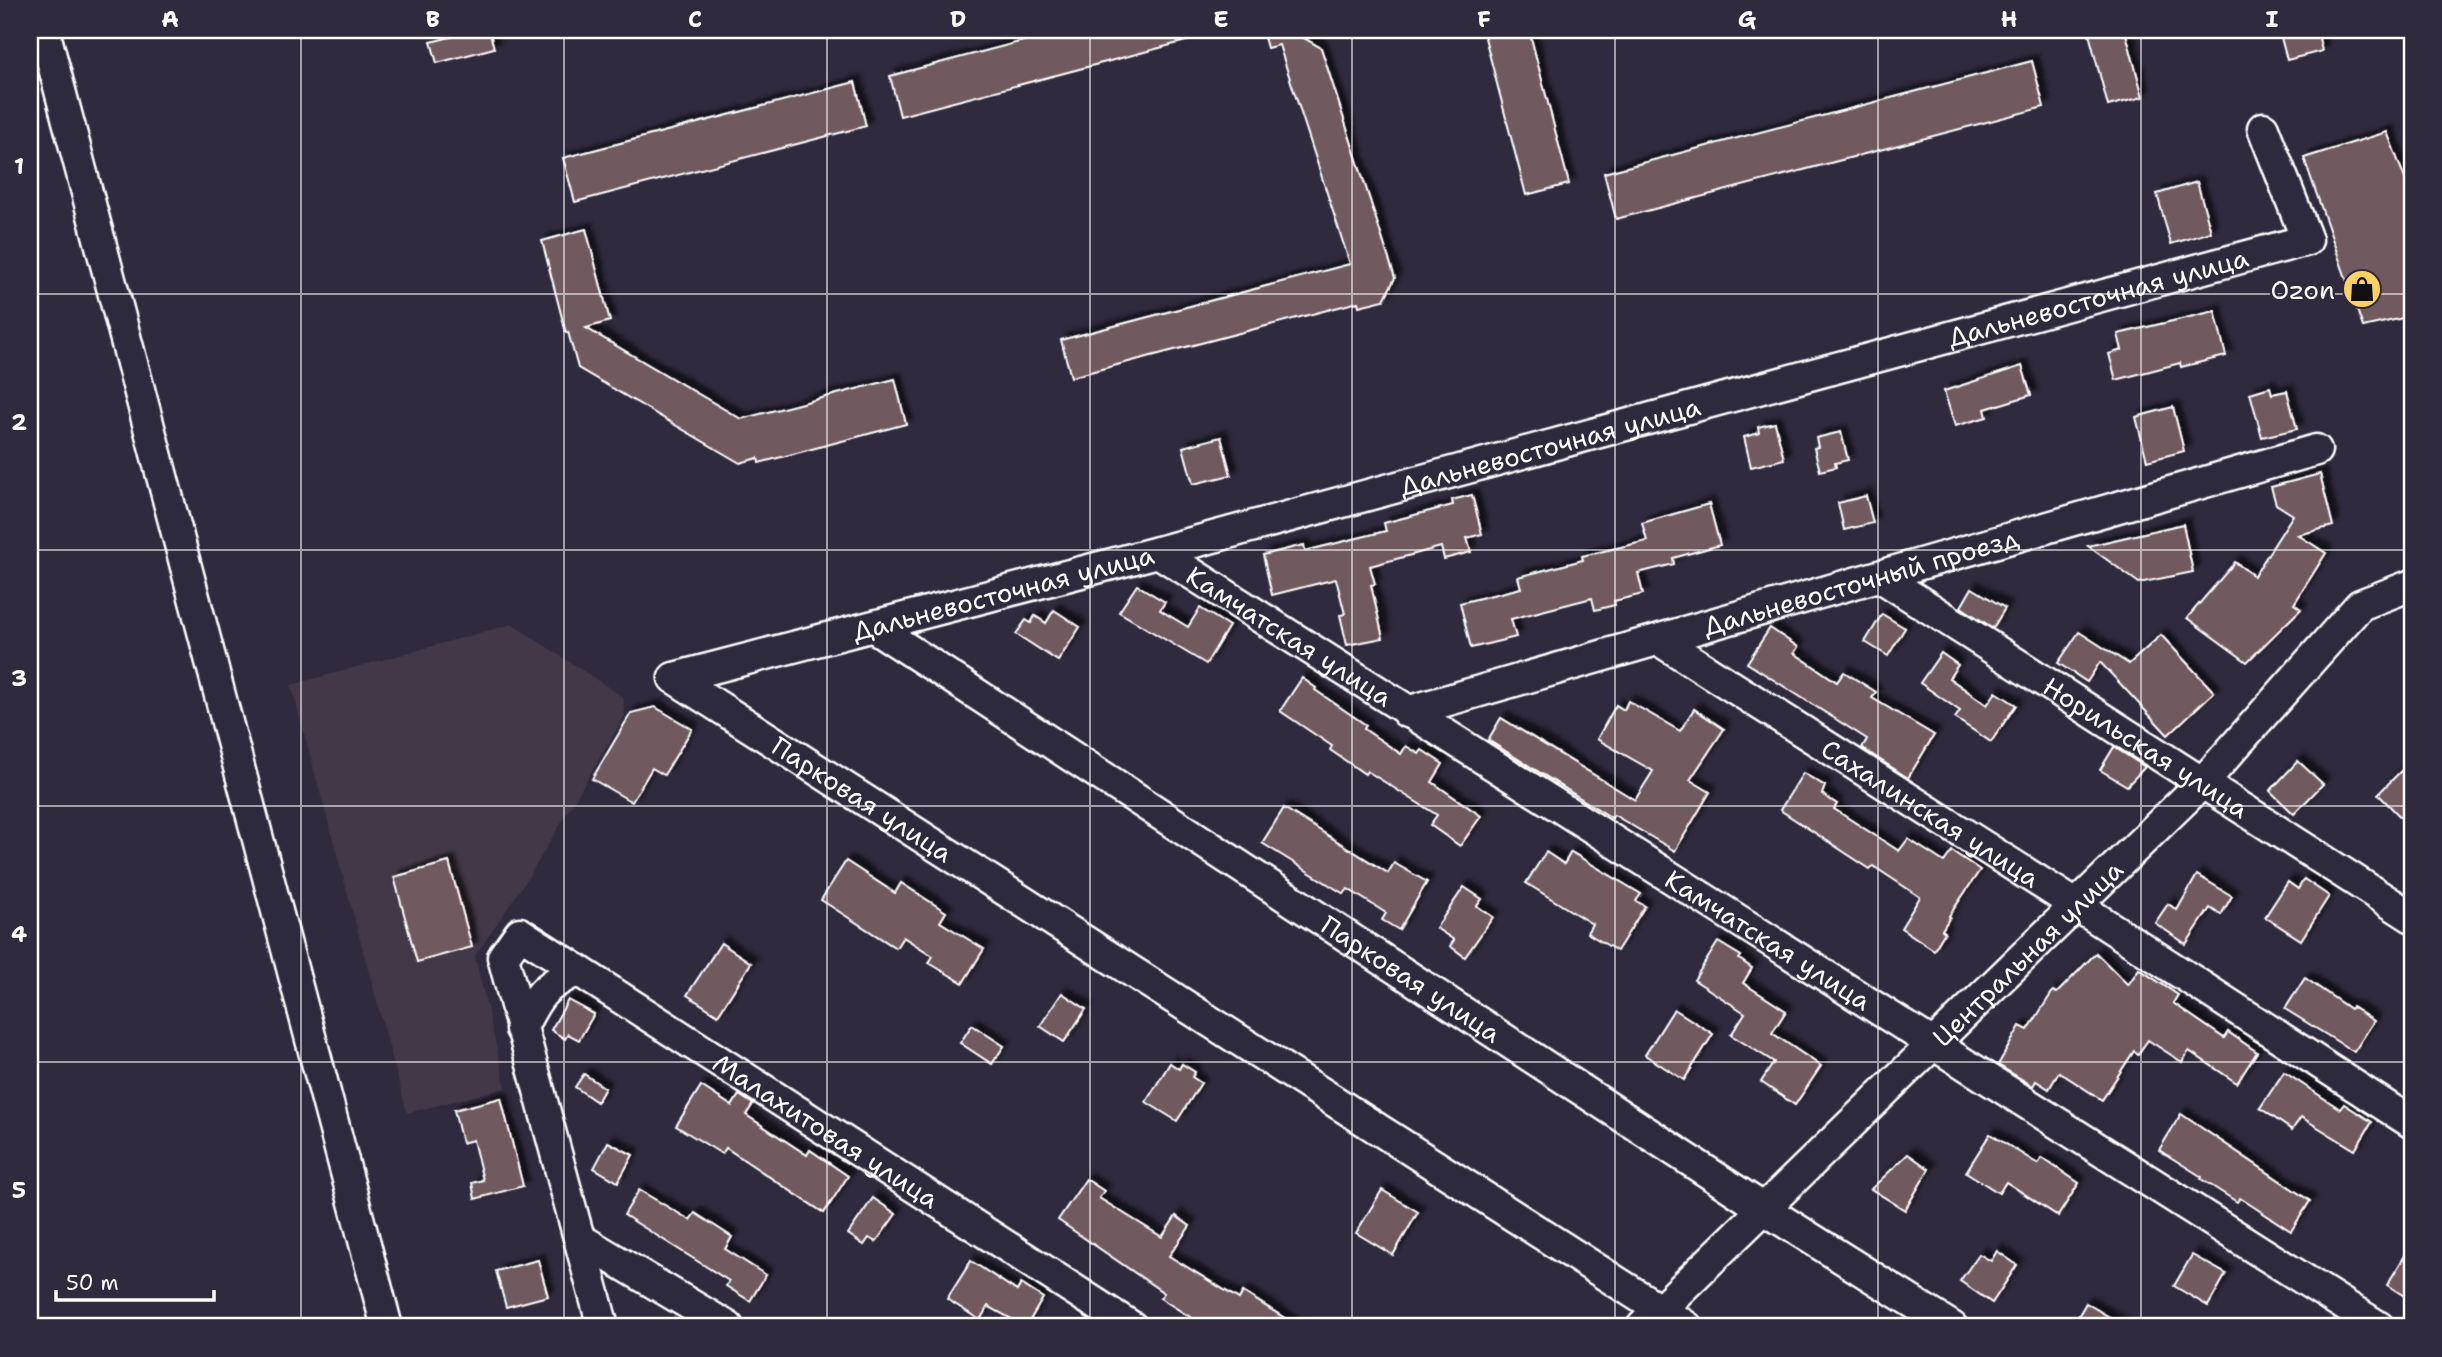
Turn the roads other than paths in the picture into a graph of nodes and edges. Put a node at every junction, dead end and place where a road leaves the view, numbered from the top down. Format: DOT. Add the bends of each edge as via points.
graph roads {
  1 [pos="44,30"];
  2 [pos="2263,128"];
  3 [pos="2316,450"];
  4 [pos="1158,552"];
  5 [pos="1881,577"];
  6 [pos="2411,590"];
  7 [pos="874,627"];
  8 [pos="1659,640"];
  9 [pos="674,678"];
  10 [pos="1407,712"];
  11 [pos="2202,783"];
  12 [pos="2076,905"];
  13 [pos="2412,917"];
  14 [pos="578,971"];
  15 [pos="521,1029"];
  16 [pos="1933,1045"];
  17 [pos="2412,1123"];
  18 [pos="1764,1209"];
  19 [pos="580,1239"];
  20 [pos="1651,1318"];
  21 [pos="387,1327"];
  22 [pos="603,1327"];
  23 [pos="728,1327"];
  24 [pos="1132,1327"];
  25 [pos="1687,1327"];
  26 [pos="1951,1327"];
  27 [pos="2379,1327"];
  1 -- 21 [label="street"];
  2 -- 4 [label="street, Дальневосточная улица" via="2307,240"];
  3 -- 5 [label="street, Дальневосточный проезд"];
  4 -- 7 [label="street, Дальневосточная улица"];
  4 -- 10 [label="street, Камчатская улица"];
  5 -- 8 [label="street, Дальневосточный проезд"];
  5 -- 11 [label="street, Норильская улица"];
  6 -- 11 [label="street, Центральная улица" via="2360,605"];
  7 -- 9 [label="street, Дальневосточная улица"];
  7 -- 18 [label="street, Парковая улица"];
  8 -- 10 [label="street, Дальневосточный проезд"];
  8 -- 12 [label="street, Сахалинская улица"];
  9 -- 20 [label="street, Парковая улица"];
  10 -- 16 [label="street, Камчатская улица"];
  11 -- 12 [label="street, Центральная улица"];
  11 -- 13 [label="street, Норильская улица"];
  12 -- 16 [label="street, Центральная улица"];
  12 -- 17 [label="street, Сахалинская улица"];
  14 -- 15 [label="street" via="552,983 534,1003"];
  14 -- 15 [label="street, Малахитовая улица" via="520,933 503,957"];
  14 -- 24 [label="street, Малахитовая улица"];
  15 -- 19 [label="street"];
  16 -- 18 [label="street, Центральная улица"];
  16 -- 27 [label="street, Камчатская улица"];
  18 -- 20 [label="street, Центральная улица"];
  18 -- 26 [label="street, Парковая улица"];
  19 -- 22 [label="street"];
  19 -- 23 [label="street"];
  20 -- 25 [label="street, Парковая улица"];
}
